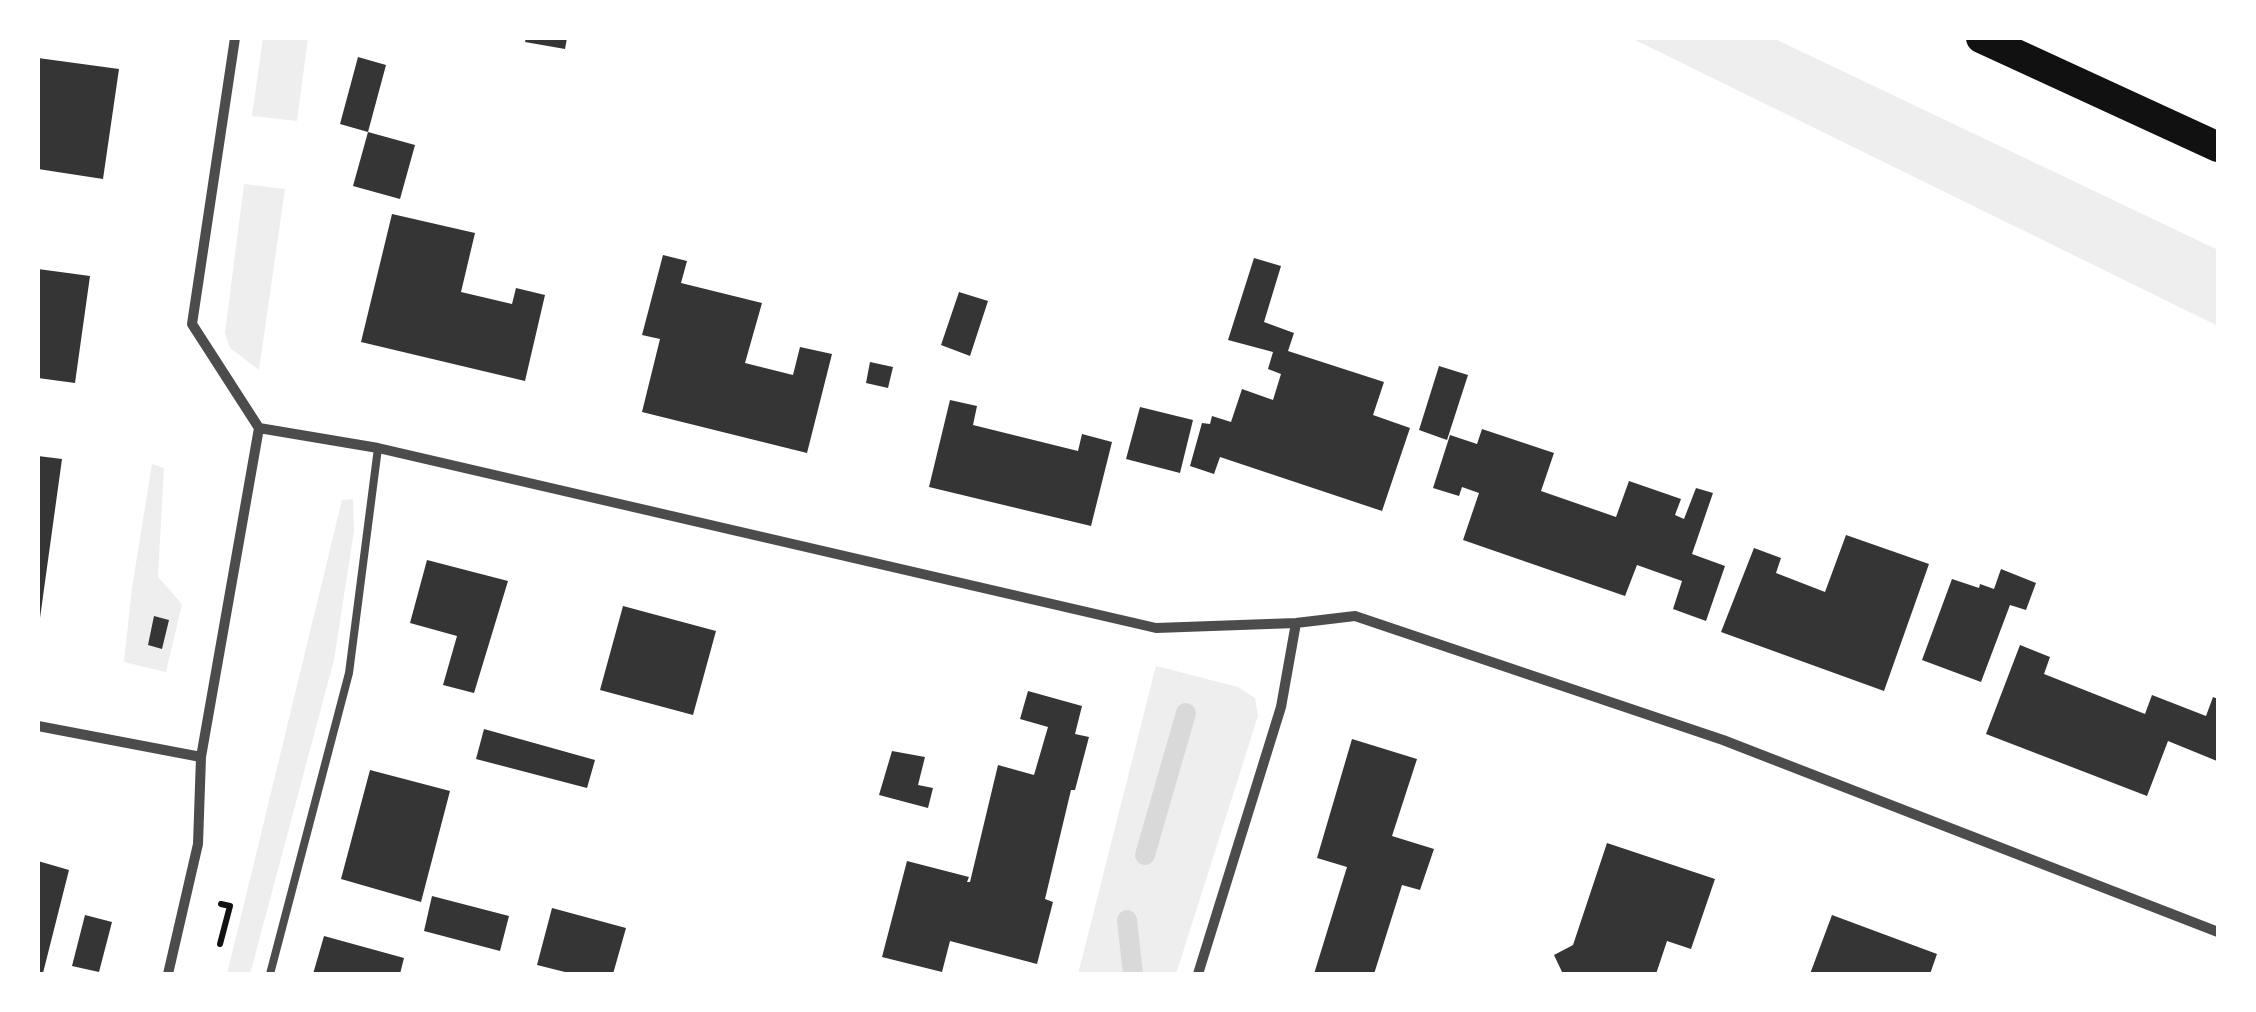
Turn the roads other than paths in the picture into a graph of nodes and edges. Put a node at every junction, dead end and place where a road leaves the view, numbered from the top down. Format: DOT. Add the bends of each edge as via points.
graph roads {
  1 [pos="234,38"];
  2 [pos="1981,38"];
  3 [pos="2218,147"];
  4 [pos="259,428"];
  5 [pos="378,448"];
  6 [pos="1296,623"];
  7 [pos="38,726"];
  8 [pos="200,757"];
  9 [pos="2218,932"];
  10 [pos="168,974"];
  11 [pos="270,974"];
  12 [pos="1198,974"];
  1 -- 4 [label="street" via="192,324"];
  2 -- 3 [label="highway"];
  4 -- 5 [label="street"];
  4 -- 8 [label="street"];
  5 -- 6 [label="street" via="1156,628"];
  5 -- 11 [label="lane" via="349,673"];
  6 -- 9 [label="street" via="1355,616 1686,727"];
  6 -- 12 [label="street" via="1282,707"];
  7 -- 8 [label="street"];
  8 -- 10 [label="street" via="198,844"];
}
